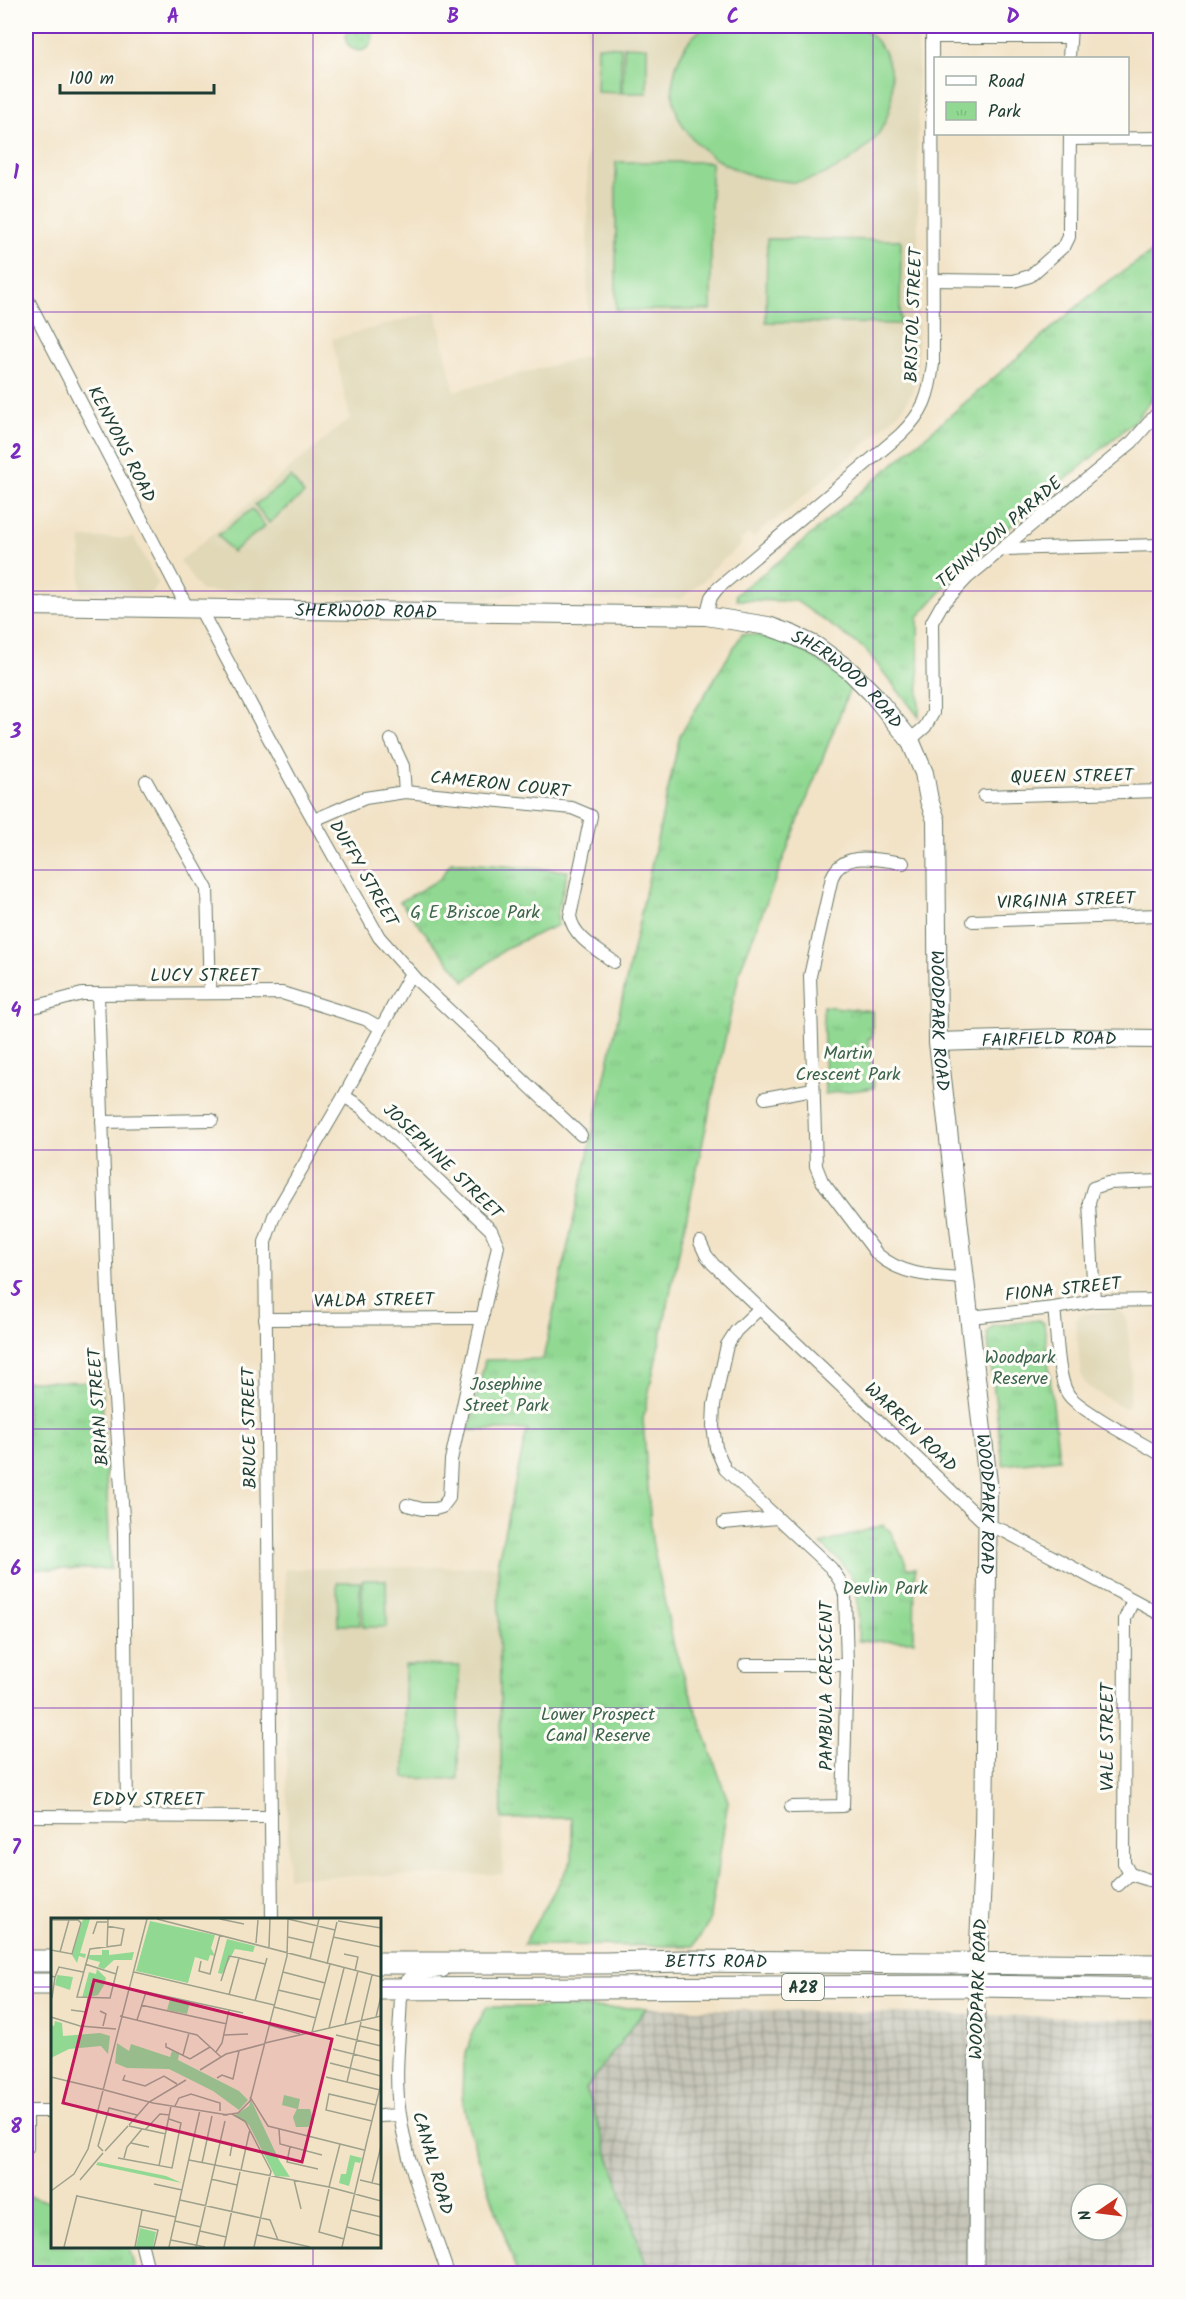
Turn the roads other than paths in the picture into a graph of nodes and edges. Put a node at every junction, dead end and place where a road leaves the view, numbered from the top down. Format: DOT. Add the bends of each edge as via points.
graph roads {
  1 [pos="932,31"];
  2 [pos="1070,31"];
  3 [pos="1069,57"];
  4 [pos="1070,136"];
  5 [pos="1161,138"];
  6 [pos="933,280"];
  7 [pos="27,301"];
  8 [pos="1161,410"];
  9 [pos="1161,545"];
  10 [pos="1004,549"];
  11 [pos="26,606"];
  12 [pos="194,609"];
  13 [pos="706,616"];
  14 [pos="914,737"];
  15 [pos="391,740"];
  16 [pos="146,781"];
  17 [pos="1161,791"];
  18 [pos="405,792"];
  19 [pos="984,796"];
  20 [pos="314,820"];
  21 [pos="903,863"];
  22 [pos="1161,915"];
  23 [pos="972,921"];
  24 [pos="614,962"];
  25 [pos="411,974"];
  26 [pos="210,993"];
  27 [pos="98,995"];
  28 [pos="26,1009"];
  29 [pos="381,1028"];
  30 [pos="1161,1039"];
  31 [pos="938,1042"];
  32 [pos="813,1089"];
  33 [pos="344,1096"];
  34 [pos="765,1098"];
  35 [pos="212,1120"];
  36 [pos="102,1122"];
  37 [pos="581,1135"];
  38 [pos="1161,1181"];
  39 [pos="700,1242"];
  40 [pos="965,1278"];
  41 [pos="1161,1300"];
  42 [pos="1094,1301"];
  43 [pos="760,1308"];
  44 [pos="1054,1308"];
  45 [pos="970,1317"];
  46 [pos="483,1318"];
  47 [pos="265,1319"];
  48 [pos="1161,1454"];
  49 [pos="407,1505"];
  50 [pos="777,1518"];
  51 [pos="724,1523"];
  52 [pos="987,1525"];
  53 [pos="1133,1600"];
  54 [pos="1161,1614"];
  55 [pos="745,1665"];
  56 [pos="847,1665"];
  57 [pos="791,1807"];
  58 [pos="26,1816"];
  59 [pos="127,1817"];
  60 [pos="271,1817"];
  61 [pos="1130,1874"];
  62 [pos="1161,1880"];
  63 [pos="1118,1885"];
  64 [pos="272,1918"];
  65 [pos="26,1961"];
  66 [pos="51,1961"];
  67 [pos="978,1962"];
  68 [pos="381,1963"];
  69 [pos="460,1963"];
  70 [pos="1161,1965"];
  71 [pos="381,1972"];
  72 [pos="26,1984"];
  73 [pos="51,1984"];
  74 [pos="977,1986"];
  75 [pos="381,1989"];
  76 [pos="401,1989"];
  77 [pos="1161,1989"];
  78 [pos="26,2111"];
  79 [pos="51,2111"];
  80 [pos="400,2115"];
  81 [pos="381,2116"];
  82 [pos="27,2148"];
  83 [pos="142,2248"];
  84 [pos="149,2274"];
  85 [pos="448,2274"];
  86 [pos="976,2274"];
  1 -- 2 [label="street"];
  1 -- 6 [label="street, BRISTOL STREET"];
  2 -- 3 [label="street"];
  4 -- 5 [label="street"];
  4 -- 6 [label="street" via="1069,237 1065,245 1030,276 1014,281"];
  6 -- 13 [label="street, BRISTOL STREET" via="933,364 930,390 918,415 892,442 717,590"];
  7 -- 12 [label="street, KENYONS ROAD"];
  8 -- 10 [label="street, TENNYSON PARADE" via="1132,442"];
  9 -- 10 [label="street"];
  10 -- 14 [label="street, TENNYSON PARADE" via="968,577 932,622 933,713"];
  11 -- 12 [label="main road, SHERWOOD ROAD"];
  12 -- 13 [label="main road, SHERWOOD ROAD"];
  12 -- 20 [label="street, DUFFY STREET"];
  13 -- 14 [label="main road, SHERWOOD ROAD" via="735,611 779,619 812,639 865,685"];
  14 -- 31 [label="main road, WOODPARK ROAD" via="936,820"];
  15 -- 18 [label="street" via="403,766"];
  16 -- 26 [label="street" via="207,889"];
  17 -- 19 [label="street, QUEEN STREET"];
  18 -- 20 [label="street, CAMERON COURT" via="365,798"];
  18 -- 24 [label="street, CAMERON COURT" via="572,808 591,816 570,916 583,939"];
  20 -- 25 [label="street, DUFFY STREET" via="375,931"];
  21 -- 32 [label="street" via="854,858 839,865 832,877 810,976"];
  22 -- 23 [label="street, VIRGINIA STREET"];
  25 -- 29 [label="street, BRUCE STREET"];
  25 -- 37 [label="street, DUFFY STREET"];
  26 -- 27 [label="street, LUCY STREET"];
  26 -- 29 [label="street, LUCY STREET" via="282,993 365,1019"];
  27 -- 28 [label="street, LUCY STREET" via="77,995"];
  27 -- 36 [label="street, BRIAN STREET"];
  29 -- 33 [label="street, BRUCE STREET"];
  30 -- 31 [label="main road, FAIRFIELD ROAD"];
  31 -- 40 [label="main road, WOODPARK ROAD"];
  32 -- 34 [label="street"];
  32 -- 40 [label="street" via="818,1173 878,1254 904,1271"];
  33 -- 46 [label="street, JOSEPHINE STREET" via="361,1107 493,1233 498,1246"];
  33 -- 47 [label="street, BRUCE STREET" via="267,1233"];
  35 -- 36 [label="street"];
  36 -- 59 [label="street, BRIAN STREET" via="108,1295 124,1532"];
  38 -- 42 [label="street" via="1108,1183 1093,1188 1089,1202"];
  39 -- 43 [label="street, WARREN ROAD" via="708,1259"];
  40 -- 45 [label="main road, WOODPARK ROAD"];
  41 -- 42 [label="street, FIONA STREET"];
  42 -- 44 [label="street, FIONA STREET"];
  43 -- 50 [label="street, PAMBULA CRESCENT" via="727,1345 713,1426 716,1448 725,1469"];
  43 -- 52 [label="street, WARREN ROAD"];
  44 -- 45 [label="street, FIONA STREET"];
  44 -- 48 [label="street" via="1068,1394 1082,1407"];
  45 -- 52 [label="main road, WOODPARK ROAD" via="987,1483"];
  46 -- 47 [label="street, VALDA STREET"];
  46 -- 49 [label="street, JOSEPHINE STREET" via="452,1460 449,1498 435,1509"];
  47 -- 60 [label="street, BRUCE STREET"];
  50 -- 51 [label="street"];
  50 -- 56 [label="street, PAMBULA CRESCENT" via="840,1581 845,1595"];
  52 -- 53 [label="street, WARREN ROAD"];
  52 -- 67 [label="main road, WOODPARK ROAD" via="984,1836"];
  53 -- 54 [label="street, WARREN ROAD"];
  53 -- 61 [label="street, VALE STREET" via="1125,1619 1124,1863"];
  55 -- 56 [label="street"];
  56 -- 57 [label="street, PAMBULA CRESCENT" via="843,1806"];
  58 -- 59 [label="street, EDDY STREET"];
  59 -- 60 [label="street, EDDY STREET"];
  60 -- 64 [label="street, BRUCE STREET"];
  61 -- 62 [label="street"];
  61 -- 63 [label="street"];
  65 -- 66 [label="highway"];
  67 -- 69 [label="highway, BETTS ROAD / A28"];
  67 -- 70 [label="highway, BETTS ROAD / A28"];
  67 -- 74 [label="main road, WOODPARK ROAD"];
  68 -- 69 [label="highway, BETTS ROAD / A28"];
  69 -- 76 [label="street" via="410,1978"];
  71 -- 76 [label="street" via="391,1974"];
  72 -- 73 [label="highway"];
  74 -- 76 [label="highway, BETTS ROAD / A28"];
  74 -- 77 [label="highway, BETTS ROAD / A28"];
  74 -- 86 [label="street, WOODPARK ROAD"];
  75 -- 76 [label="highway, BETTS ROAD / A28"];
  76 -- 80 [label="street, CANAL ROAD"];
  78 -- 79 [label="street"];
  78 -- 82 [label="street"];
  80 -- 81 [label="street"];
  80 -- 85 [label="street, CANAL ROAD" via="407,2149"];
  83 -- 84 [label="street"];
}
